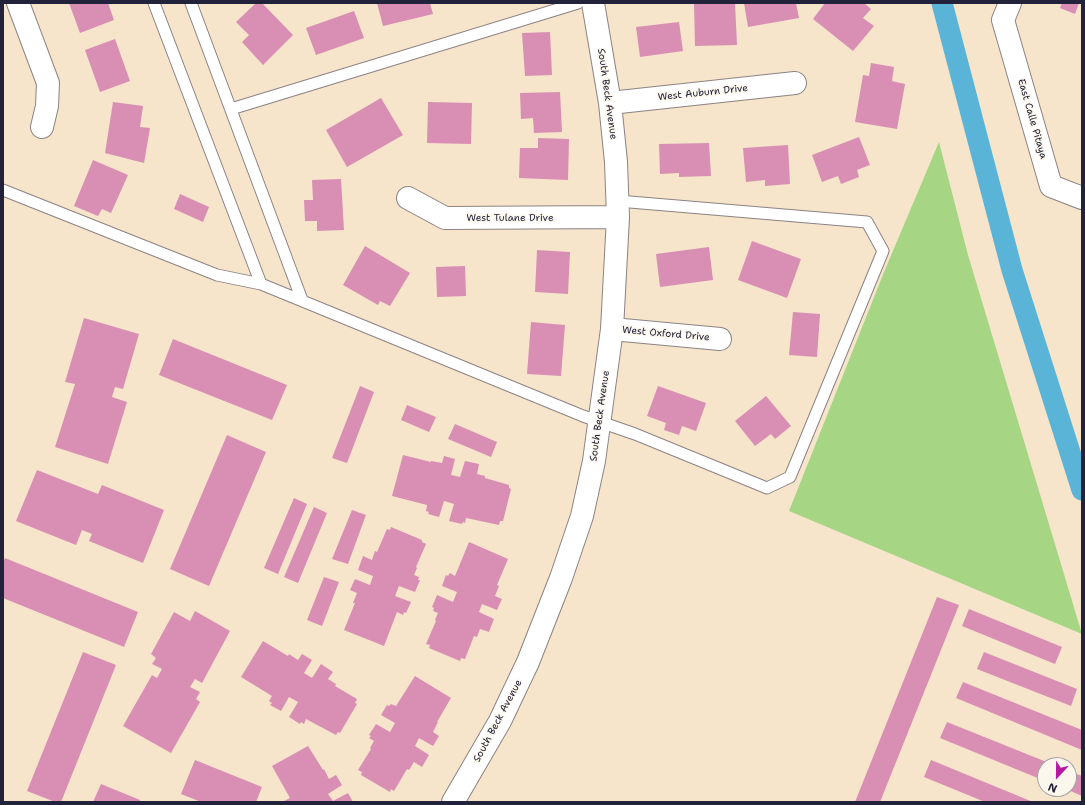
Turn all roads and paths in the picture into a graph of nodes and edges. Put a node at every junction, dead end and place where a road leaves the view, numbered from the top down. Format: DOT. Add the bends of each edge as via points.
graph roads {
  1 [pos="18,3"];
  2 [pos="154,3"];
  3 [pos="191,3"];
  4 [pos="578,3"];
  5 [pos="593,3"];
  6 [pos="1006,11"];
  7 [pos="795,83"];
  8 [pos="610,102"];
  9 [pos="231,109"];
  10 [pos="42,127"];
  11 [pos="3,190"];
  12 [pos="408,198"];
  13 [pos="1082,198"];
  14 [pos="618,209"];
  15 [pos="261,284"];
  16 [pos="302,300"];
  17 [pos="612,329"];
  18 [pos="720,339"];
  19 [pos="600,422"];
  20 [pos="453,802"];
  1 -- 10 [label="street" via="48,83 47,106"];
  2 -- 15 [label="lane"];
  3 -- 9 [label="lane"];
  4 -- 9 [label="lane"];
  5 -- 8 [label="street, South Beck Avenue"];
  6 -- 13 [label="street, East Calle Pitaya" via="1051,186"];
  7 -- 8 [label="street, West Auburn Drive"];
  8 -- 14 [label="street, South Beck Avenue"];
  9 -- 16 [label="lane"];
  11 -- 15 [label="lane" via="217,275"];
  12 -- 14 [label="street, West Tulane Drive" via="445,218"];
  14 -- 17 [label="street, South Beck Avenue"];
  14 -- 19 [label="lane" via="868,222 883,250 790,477 767,488"];
  15 -- 16 [label="lane"];
  16 -- 19 [label="lane"];
  17 -- 18 [label="street, West Oxford Drive"];
  17 -- 19 [label="street, South Beck Avenue"];
  19 -- 20 [label="street, South Beck Avenue" via="582,516 543,626 500,721"];
}
